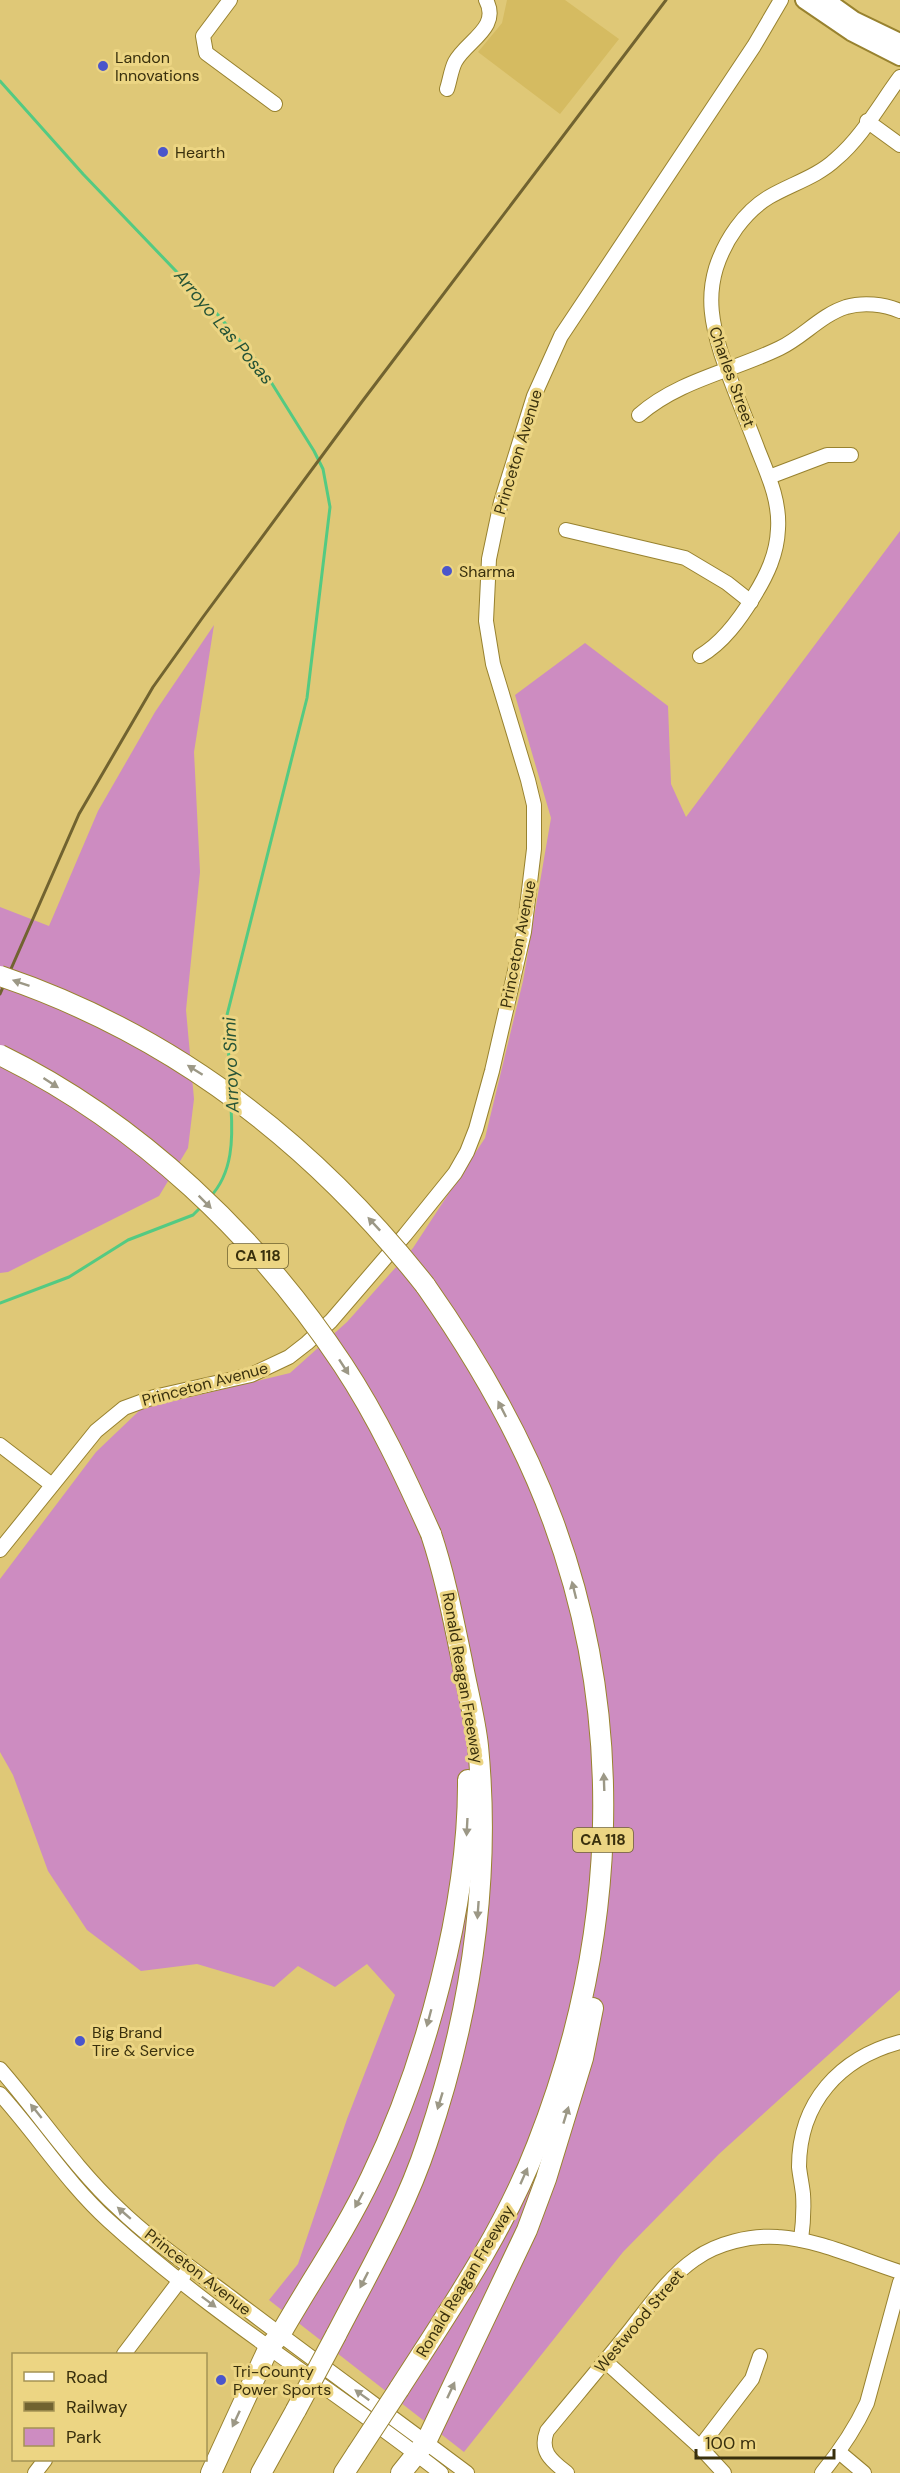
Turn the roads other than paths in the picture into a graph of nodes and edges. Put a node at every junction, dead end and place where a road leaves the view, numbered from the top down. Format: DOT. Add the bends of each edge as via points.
graph roads {
  1 [pos="230,0"];
  2 [pos="781,0"];
  3 [pos="804,0"];
  4 [pos="826,0"];
  5 [pos="489,4"];
  6 [pos="900,42"];
  7 [pos="900,57"];
  8 [pos="900,77"];
  9 [pos="447,89"];
  10 [pos="275,104"];
  11 [pos="867,121"];
  12 [pos="900,146"];
  13 [pos="900,311"];
  14 [pos="726,370"];
  15 [pos="639,415"];
  16 [pos="851,455"];
  17 [pos="769,477"];
  18 [pos="567,530"];
  19 [pos="751,602"];
  20 [pos="700,656"];
  21 [pos="0,976"];
  22 [pos="0,1055"];
  23 [pos="0,1445"];
  24 [pos="52,1485"];
  25 [pos="0,1550"];
  26 [pos="470,1706"];
  27 [pos="605,1819"];
  28 [pos="900,2042"];
  29 [pos="0,2069"];
  30 [pos="0,2094"];
  31 [pos="801,2240"];
  32 [pos="190,2267"];
  33 [pos="900,2272"];
  34 [pos="180,2280"];
  35 [pos="900,2282"];
  36 [pos="274,2341"];
  37 [pos="125,2353"];
  38 [pos="760,2356"];
  39 [pos="605,2361"];
  40 [pos="700,2447"];
  41 [pos="422,2449"];
  42 [pos="839,2452"];
  43 [pos="44,2461"];
  44 [pos="34,2473"];
  45 [pos="211,2473"];
  46 [pos="261,2473"];
  47 [pos="344,2473"];
  48 [pos="401,2473"];
  49 [pos="441,2473"];
  50 [pos="467,2473"];
  51 [pos="567,2473"];
  52 [pos="724,2473"];
  53 [pos="822,2473"];
  54 [pos="864,2473"];
  1 -- 10 [label="street" via="203,36 206,53"];
  2 -- 24 [label="street, Princeton Avenue" via="561,336 534,396 501,502 489,559 486,621 493,664 534,805 534,849 522,944 492,1071 467,1152 405,1235 307,1344 289,1358 251,1375 123,1408 96,1431"];
  3 -- 7 [label="main road" via="851,32"];
  4 -- 6 [label="main road" via="863,25"];
  5 -- 9 [label="street" via="490,19 456,61"];
  8 -- 11 [label="street, Charles Street"];
  11 -- 12 [label="street"];
  11 -- 14 [label="street, Charles Street" via="836,160 768,197 741,222 729,241 715,271 710,303"];
  13 -- 14 [label="street" via="866,304 841,309 781,348"];
  14 -- 15 [label="street" via="665,394"];
  14 -- 17 [label="street, Charles Street"];
  16 -- 17 [label="street" via="827,455"];
  17 -- 19 [label="street, Charles Street" via="777,504 777,538 767,573"];
  18 -- 19 [label="street" via="685,558"];
  19 -- 20 [label="street, Charles Street" via="718,645"];
  27 -- 21 [label="highway, Ronald Reagan Freeway / CA 118, one-way, bridge" via="602,1733 595,1681 570,1575 553,1520 517,1437 461,1336 382,1233 332,1180 271,1125 222,1088 141,1038 102,1017"];
  22 -- 26 [label="highway, Ronald Reagan Freeway / CA 118, one-way, bridge" via="42,1076 157,1158 198,1194 272,1271 311,1319 344,1367 389,1447 431,1534 445,1575"];
  23 -- 24 [label="street"];
  24 -- 25 [label="street, Princeton Avenue"];
  26 -- 36 [label="highway, one-way" via="462,1874 428,2023 393,2130 370,2179 344,2229"];
  26 -- 46 [label="highway, Ronald Reagan Freeway / CA 118, one-way, bridge" via="478,1744 483,1838 477,1923 464,2008 427,2145 389,2232"];
  41 -- 27 [label="highway, one-way" via="526,2230 546,2180 583,2058 597,1984 605,1906"];
  47 -- 27 [label="highway, Ronald Reagan Freeway / CA 118, one-way, bridge" via="466,2284 495,2235 537,2147 558,2089 583,1995 597,1908"];
  28 -- 31 [label="street" via="849,2063 834,2076 807,2118 799,2166"];
  32 -- 29 [label="street, Princeton Avenue, one-way" via="95,2185"];
  30 -- 34 [label="street, Princeton Avenue" via="107,2220"];
  31 -- 33 [label="street, Westwood Street"];
  31 -- 39 [label="street, Westwood Street" via="761,2237 726,2244 695,2259 659,2294"];
  32 -- 34 [label="street"];
  32 -- 36 [label="street, Princeton Avenue"];
  34 -- 36 [label="street, Princeton Avenue, one-way"];
  34 -- 37 [label="street"];
  35 -- 42 [label="street" via="867,2403"];
  36 -- 41 [label="street, Princeton Avenue"];
  36 -- 45 [label="highway, one-way"];
  38 -- 40 [label="street" via="752,2379"];
  39 -- 40 [label="street"];
  39 -- 51 [label="street, Westwood Street" via="543,2442 552,2460"];
  40 -- 52 [label="street"];
  41 -- 48 [label="highway"];
  41 -- 49 [label="street"];
  41 -- 50 [label="street"];
  42 -- 53 [label="street"];
  42 -- 54 [label="street"];
  43 -- 44 [label="street"];
}
